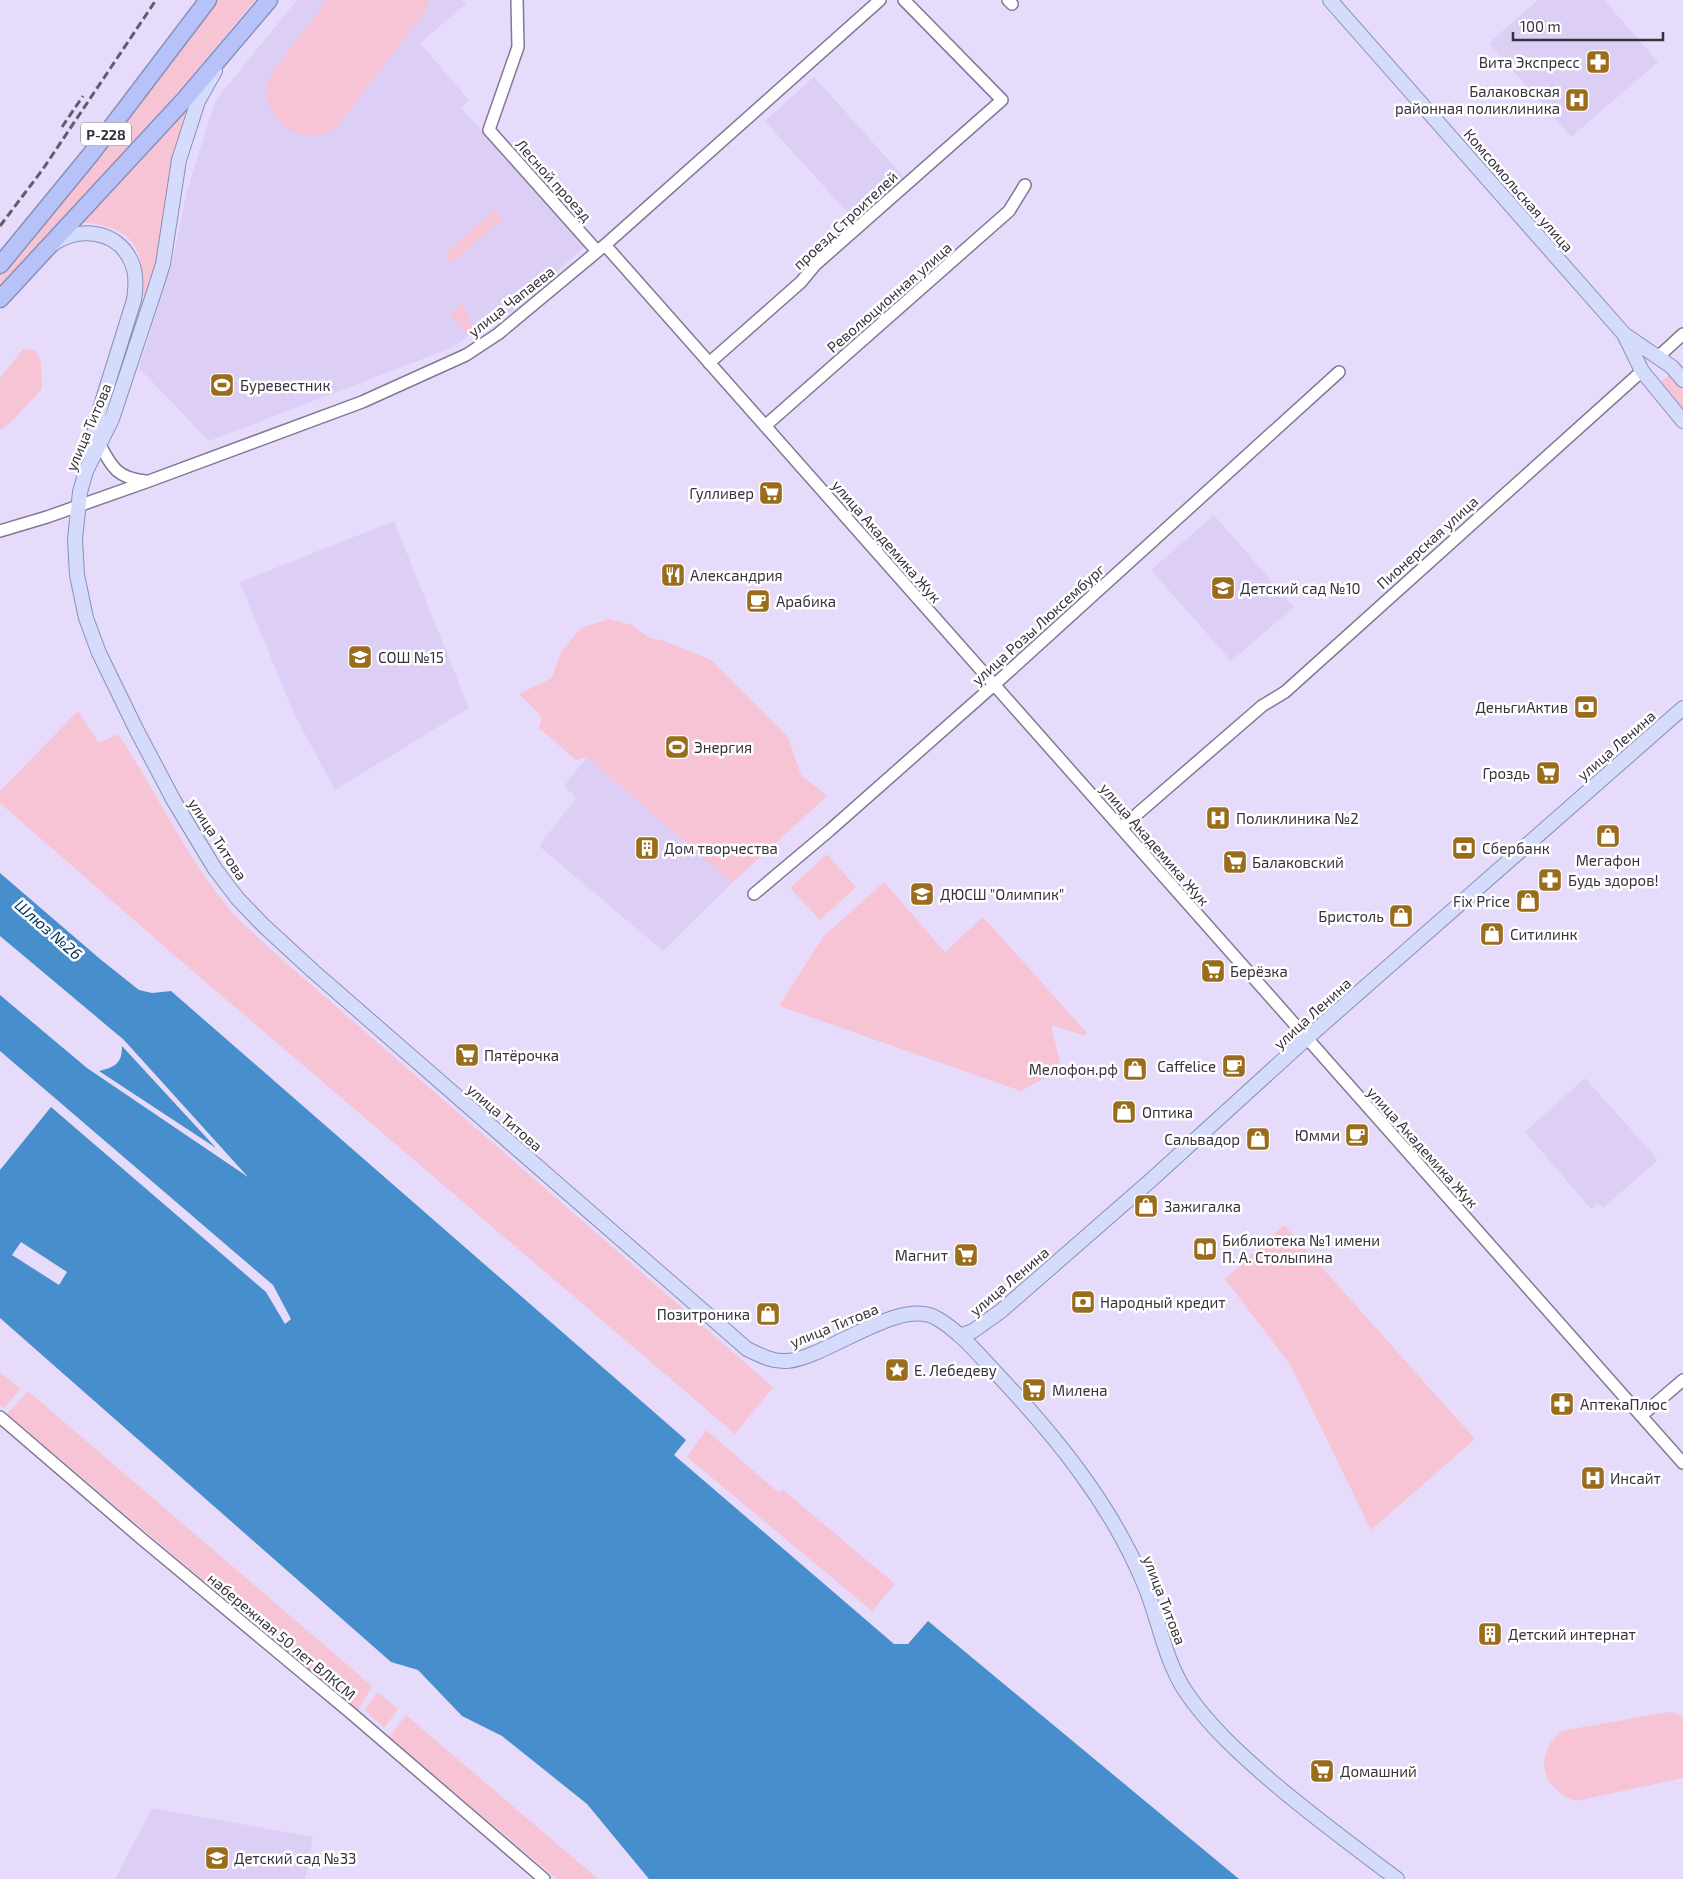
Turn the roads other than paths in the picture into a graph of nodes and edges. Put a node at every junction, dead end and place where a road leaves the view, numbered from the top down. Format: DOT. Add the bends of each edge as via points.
graph roads {
  1 [pos="208,0"];
  2 [pos="269,0"];
  3 [pos="517,0"];
  4 [pos="880,0"];
  5 [pos="904,0"];
  6 [pos="1330,0"];
  7 [pos="238,38"];
  8 [pos="1025,185"];
  9 [pos="601,248"];
  10 [pos="46,250"];
  11 [pos="0,265"];
  12 [pos="0,299"];
  13 [pos="1624,334"];
  14 [pos="1683,334"];
  15 [pos="1658,357"];
  16 [pos="709,363"];
  17 [pos="1642,371"];
  18 [pos="1340,372"];
  19 [pos="1683,380"];
  20 [pos="1683,421"];
  21 [pos="765,426"];
  22 [pos="100,445"];
  23 [pos="86,471"];
  24 [pos="150,482"];
  25 [pos="78,507"];
  26 [pos="0,531"];
  27 [pos="994,685"];
  28 [pos="1683,708"];
  29 [pos="1121,828"];
  30 [pos="754,894"];
  31 [pos="1307,1038"];
  32 [pos="960,1336"];
  33 [pos="1683,1380"];
  34 [pos="1641,1416"];
  35 [pos="0,1417"];
  36 [pos="1683,1464"];
  37 [pos="544,1879"];
  38 [pos="1397,1879"];
  1 -- 11 [label="highway, Р-228" via="92,154"];
  2 -- 7 [label="highway, Р-228"];
  3 -- 9 [label="street, Лесной проезд" via="518,47 489,130"];
  4 -- 9 [label="street, улица Чапаева"];
  5 -- 16 [label="street, проезд Строителей" via="1002,100 815,264 801,282"];
  6 -- 13 [label="main road, Комсомольская улица"];
  7 -- 10 [label="highway, Р-228"];
  7 -- 22 [label="main road, улица Титова" via="214,72 188,127 179,160 163,264"];
  8 -- 21 [label="street, Революционная улица" via="1009,211"];
  9 -- 16 [label="street, улица Академика Жук"];
  9 -- 24 [label="street, улица Чапаева" via="498,334 466,355 376,396"];
  10 -- 12 [label="highway, Р-228"];
  10 -- 23 [label="main road" via="77,233 100,234 111,238 125,251 135,274 134,300 99,412"];
  13 -- 15 [label="main road, Комсомольская улица"];
  13 -- 17 [label="main road, Комсомольская улица"];
  14 -- 15 [label="street, Пионерская улица"];
  15 -- 17 [label="main road, Пионерская улица"];
  15 -- 19 [label="main road, Комсомольская улица"];
  16 -- 21 [label="street, улица Академика Жук"];
  17 -- 20 [label="main road, Комсомольская улица"];
  17 -- 29 [label="street, Пионерская улица" via="1285,692 1262,706"];
  18 -- 27 [label="street, улица Розы Люксембург"];
  21 -- 27 [label="street, улица Академика Жук"];
  22 -- 23 [label="main road, улица Титова"];
  22 -- 24 [label="street" via="118,472 130,479"];
  23 -- 25 [label="main road, улица Титова"];
  24 -- 25 [label="street, улица Чапаева"];
  25 -- 26 [label="street, улица Чапаева"];
  25 -- 32 [label="main road, улица Титова" via="75,539 77,575 86,618 102,658 149,755 215,869 264,926 747,1349 768,1359 788,1361 888,1320 914,1314 936,1317"];
  27 -- 29 [label="street, улица Академика Жук"];
  27 -- 30 [label="street, улица Розы Люксембург"];
  28 -- 31 [label="main road, улица Ленина"];
  29 -- 31 [label="street, улица Академика Жук"];
  31 -- 32 [label="main road, улица Ленина" via="1002,1311"];
  31 -- 34 [label="street, улица Академика Жук"];
  32 -- 38 [label="main road, улица Титова" via="1045,1427 1111,1517 1145,1586 1179,1681 1204,1717 1232,1747 1305,1810"];
  33 -- 34 [label="street"];
  34 -- 36 [label="street, улица Академика Жук"];
  35 -- 37 [label="street, набережная 50 лет ВЛКСМ"];
}
